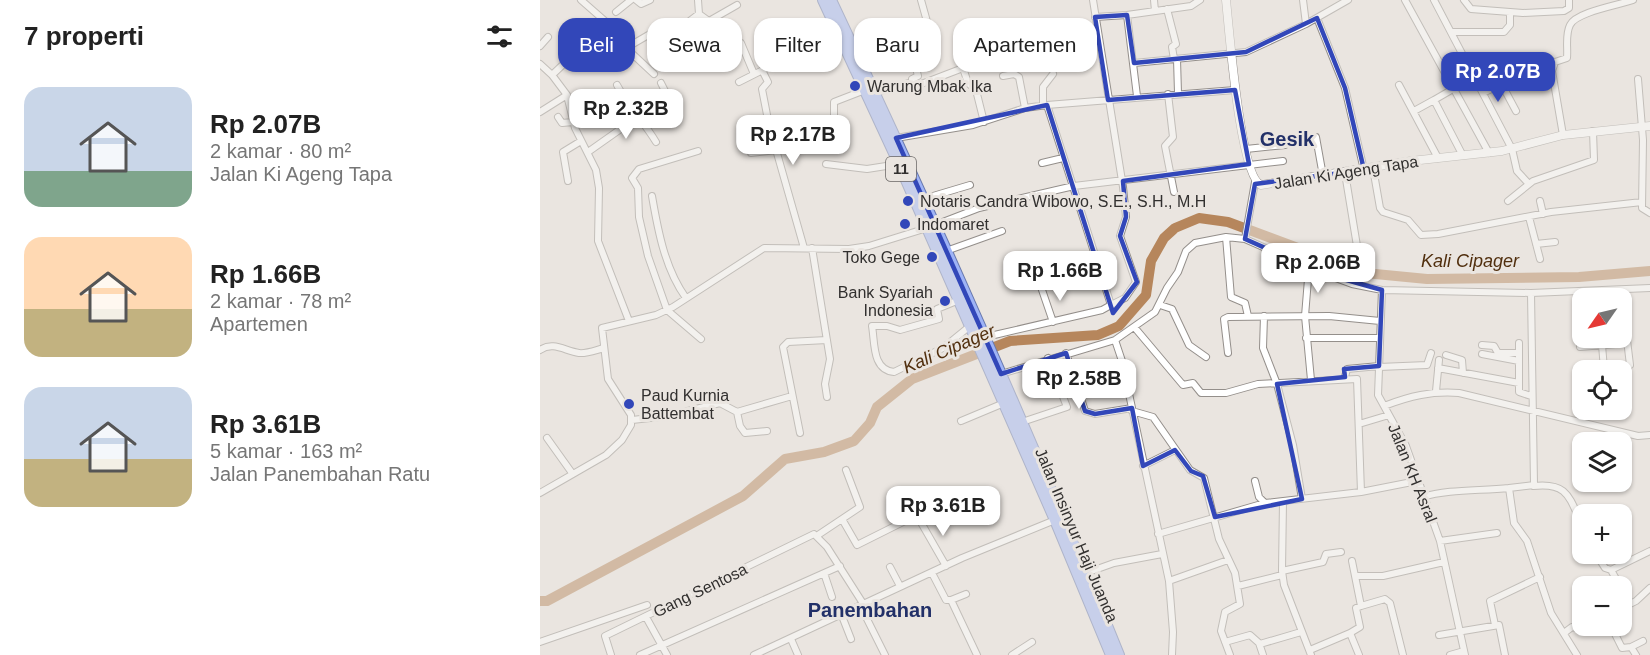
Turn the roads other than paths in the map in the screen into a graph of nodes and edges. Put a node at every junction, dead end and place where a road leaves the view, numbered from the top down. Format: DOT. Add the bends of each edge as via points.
graph roads {
  1 [pos="581,0"];
  2 [pos="631,0"];
  3 [pos="636,0"];
  4 [pos="650,0"];
  5 [pos="699,0"];
  6 [pos="823,0"];
  7 [pos="831,0"];
  8 [pos="921,0"];
  9 [pos="1093,0"];
  10 [pos="1154,0"];
  11 [pos="1200,0"];
  12 [pos="1226,0"];
  13 [pos="1303,0"];
  14 [pos="1348,0"];
  15 [pos="1405,0"];
  16 [pos="1434,0"];
  17 [pos="1464,0"];
  18 [pos="1569,0"];
  19 [pos="1633,0"];
  20 [pos="1340,2"];
  21 [pos="1621,2"];
  22 [pos="737,5"];
  23 [pos="1167,9"];
  24 [pos="1155,11"];
  25 [pos="616,12"];
  26 [pos="1510,13"];
  27 [pos="699,14"];
  28 [pos="1127,15"];
  29 [pos="1095,17"];
  30 [pos="600,18"];
  31 [pos="705,18"];
  32 [pos="714,18"];
  33 [pos="831,18"];
  34 [pos="1317,18"];
  35 [pos="1306,24"];
  36 [pos="1452,32"];
  37 [pos="549,37"];
  38 [pos="842,40"];
  39 [pos="635,43"];
  40 [pos="742,45"];
  41 [pos="540,46"];
  42 [pos="1232,53"];
  43 [pos="635,56"];
  44 [pos="1175,59"];
  45 [pos="1134,63"];
  46 [pos="540,64"];
  47 [pos="557,70"];
  48 [pos="758,72"];
  49 [pos="763,72"];
  50 [pos="654,74"];
  51 [pos="754,74"];
  52 [pos="1053,74"];
  53 [pos="1003,76"];
  54 [pos="1474,76"];
  55 [pos="1638,79"];
  56 [pos="739,81"];
  57 [pos="913,82"];
  58 [pos="661,83"];
  59 [pos="1502,84"];
  60 [pos="617,85"];
  61 [pos="1399,85"];
  62 [pos="1453,89"];
  63 [pos="1235,90"];
  64 [pos="870,92"];
  65 [pos="1178,93"];
  66 [pos="1483,93"];
  67 [pos="1168,94"];
  68 [pos="567,95"];
  69 [pos="1137,96"];
  70 [pos="645,97"];
  71 [pos="1108,100"];
  72 [pos="1434,100"];
  73 [pos="1045,105"];
  74 [pos="1025,108"];
  75 [pos="1414,111"];
  76 [pos="1516,111"];
  77 [pos="540,112"];
  78 [pos="639,116"];
  79 [pos="834,116"];
  80 [pos="558,117"];
  81 [pos="658,117"];
  82 [pos="573,122"];
  83 [pos="984,122"];
  84 [pos="645,124"];
  85 [pos="1646,127"];
  86 [pos="1588,131"];
  87 [pos="1563,135"];
  88 [pos="1316,137"];
  89 [pos="896,138"];
  90 [pos="581,141"];
  91 [pos="656,142"];
  92 [pos="1285,145"];
  93 [pos="593,148"];
  94 [pos="1246,149"];
  95 [pos="1512,149"];
  96 [pos="776,150"];
  97 [pos="698,151"];
  98 [pos="751,153"];
  99 [pos="1488,153"];
  100 [pos="1462,154"];
  101 [pos="1063,158"];
  102 [pos="1438,158"];
  103 [pos="1283,160"];
  104 [pos="1042,163"];
  105 [pos="826,164"];
  106 [pos="899,164"];
  107 [pos="1249,164"];
  108 [pos="1373,168"];
  109 [pos="1364,170"];
  110 [pos="1169,173"];
  111 [pos="1345,173"];
  112 [pos="1323,176"];
  113 [pos="568,181"];
  114 [pos="1123,181"];
  115 [pos="1255,182"];
  116 [pos="1529,184"];
  117 [pos="970,185"];
  118 [pos="1074,186"];
  119 [pos="1174,192"];
  120 [pos="652,196"];
  121 [pos="923,199"];
  122 [pos="1508,201"];
  123 [pos="1540,201"];
  124 [pos="1642,202"];
  125 [pos="1650,213"];
  126 [pos="1543,214"];
  127 [pos="1529,218"];
  128 [pos="931,227"];
  129 [pos="1002,231"];
  130 [pos="1226,237"];
  131 [pos="1245,237"];
  132 [pos="1555,242"];
  133 [pos="1536,244"];
  134 [pos="804,248"];
  135 [pos="812,248"];
  136 [pos="945,251"];
  137 [pos="1358,252"];
  138 [pos="1540,259"];
  139 [pos="1309,267"];
  140 [pos="1101,271"];
  141 [pos="1650,288"];
  142 [pos="1632,289"];
  143 [pos="1382,290"];
  144 [pos="1572,292"];
  145 [pos="1531,294"];
  146 [pos="686,298"];
  147 [pos="959,300"];
  148 [pos="1160,304"];
  149 [pos="1111,305"];
  150 [pos="667,310"];
  151 [pos="1248,316"];
  152 [pos="1264,316"];
  153 [pos="1305,316"];
  154 [pos="629,321"];
  155 [pos="1380,321"];
  156 [pos="1053,322"];
  157 [pos="970,326"];
  158 [pos="1136,328"];
  159 [pos="984,336"];
  160 [pos="1306,338"];
  161 [pos="1380,338"];
  162 [pos="701,339"];
  163 [pos="1115,340"];
  164 [pos="1519,343"];
  165 [pos="828,345"];
  166 [pos="1482,345"];
  167 [pos="1494,346"];
  168 [pos="604,348"];
  169 [pos="540,350"];
  170 [pos="1066,353"];
  171 [pos="1228,353"];
  172 [pos="1431,353"];
  173 [pos="1482,354"];
  174 [pos="1446,355"];
  175 [pos="1493,356"];
  176 [pos="1206,357"];
  177 [pos="1519,357"];
  178 [pos="1048,358"];
  179 [pos="1439,360"];
  180 [pos="990,362"];
  181 [pos="1379,367"];
  182 [pos="1438,368"];
  183 [pos="1462,373"];
  184 [pos="1001,374"];
  185 [pos="1345,377"];
  186 [pos="1311,380"];
  187 [pos="1519,383"];
  188 [pos="1277,384"];
  189 [pos="1436,391"];
  190 [pos="792,396"];
  191 [pos="1532,396"];
  192 [pos="827,397"];
  193 [pos="1004,403"];
  194 [pos="1384,406"];
  195 [pos="1132,409"];
  196 [pos="1532,410"];
  197 [pos="737,411"];
  198 [pos="1389,415"];
  199 [pos="632,420"];
  200 [pos="962,421"];
  201 [pos="1022,422"];
  202 [pos="1359,424"];
  203 [pos="767,432"];
  204 [pos="800,433"];
  205 [pos="1650,435"];
  206 [pos="547,438"];
  207 [pos="1176,450"];
  208 [pos="1030,451"];
  209 [pos="1143,465"];
  210 [pos="846,470"];
  211 [pos="572,473"];
  212 [pos="1255,481"];
  213 [pos="1417,481"];
  214 [pos="1533,486"];
  215 [pos="1509,488"];
  216 [pos="1361,492"];
  217 [pos="540,493"];
  218 [pos="1422,497"];
  219 [pos="1302,499"];
  220 [pos="1282,501"];
  221 [pos="1265,503"];
  222 [pos="1572,504"];
  223 [pos="1215,517"];
  224 [pos="842,519"];
  225 [pos="1055,520"];
  226 [pos="1497,533"];
  227 [pos="1158,534"];
  228 [pos="816,535"];
  229 [pos="1440,541"];
  230 [pos="1650,551"];
  231 [pos="1341,552"];
  232 [pos="1162,554"];
  233 [pos="1228,560"];
  234 [pos="1352,561"];
  235 [pos="1444,562"];
  236 [pos="1602,564"];
  237 [pos="840,566"];
  238 [pos="946,566"];
  239 [pos="890,567"];
  240 [pos="1611,570"];
  241 [pos="824,573"];
  242 [pos="932,573"];
  243 [pos="1086,573"];
  244 [pos="1282,573"];
  245 [pos="1355,576"];
  246 [pos="1614,576"];
  247 [pos="1540,577"];
  248 [pos="1169,581"];
  249 [pos="900,586"];
  250 [pos="1238,586"];
  251 [pos="1088,587"];
  252 [pos="1650,588"];
  253 [pos="966,594"];
  254 [pos="832,597"];
  255 [pos="951,600"];
  256 [pos="1632,603"];
  257 [pos="647,605"];
  258 [pos="863,606"];
  259 [pos="1361,606"];
  260 [pos="842,616"];
  261 [pos="645,617"];
  262 [pos="1495,625"];
  263 [pos="1572,627"];
  264 [pos="1460,631"];
  265 [pos="1301,632"];
  266 [pos="1350,633"];
  267 [pos="1564,633"];
  268 [pos="1439,635"];
  269 [pos="1616,636"];
  270 [pos="791,639"];
  271 [pos="852,639"];
  272 [pos="1643,640"];
  273 [pos="540,642"];
  274 [pos="1032,642"];
  275 [pos="1225,642"];
  276 [pos="1260,644"];
  277 [pos="662,645"];
  278 [pos="1630,647"];
  279 [pos="1310,653"];
  280 [pos="1465,653"];
  281 [pos="610,655"];
  282 [pos="640,655"];
  283 [pos="667,655"];
  284 [pos="754,655"];
  285 [pos="798,655"];
  286 [pos="885,655"];
  287 [pos="977,655"];
  288 [pos="1012,655"];
  289 [pos="1111,655"];
  290 [pos="1119,655"];
  291 [pos="1172,655"];
  292 [pos="1230,655"];
  293 [pos="1263,655"];
  294 [pos="1359,655"];
  295 [pos="1403,655"];
  296 [pos="1450,655"];
  297 [pos="1505,655"];
  298 [pos="1577,655"];
  299 [pos="1635,655"];
  1 -- 30 [label="street"];
  2 -- 25 [label="street"];
  3 -- 4 [label="street" via="641,4"];
  5 -- 27 [label="street"];
  6 -- 33 [label="highway, Jalan Insinyur Haji Juanda / 11"];
  7 -- 64 [label="highway, Jalan Insinyur Haji Juanda / 11"];
  8 -- 57 [label="street" via="933,43 922,50 924,64 916,68 918,76"];
  9 -- 29 [label="street"];
  10 -- 24 [label="street"];
  11 -- 23 [label="street" via="1191,6"];
  12 -- 42 [label="street, Jalan Ki Ageng Tapa"];
  13 -- 35 [label="street"];
  14 -- 20 [label="street"];
  15 -- 62 [label="street"];
  16 -- 36 [label="street"];
  17 -- 26 [label="street" via="1471,9"];
  18 -- 26 [label="street" via="1568,9 1553,13"];
  19 -- 21 [label="street"];
  20 -- 34 [label="street"];
  21 -- 87 [label="street" via="1579,16 1569,27 1567,60 1555,62 1552,71"];
  22 -- 32 [label="street"];
  23 -- 24 [label="street"];
  23 -- 44 [label="street" via="1176,44 1172,47"];
  24 -- 28 [label="street"];
  26 -- 36 [label="street" via="1509,29 1504,32"];
  27 -- 31 [label="street"];
  27 -- 39 [label="street" via="666,39 651,34"];
  28 -- 29 [label="street"];
  28 -- 45 [label="street"];
  29 -- 71 [label="street"];
  34 -- 35 [label="street"];
  34 -- 109 [label="street" via="1345,88"];
  35 -- 42 [label="street" via="1246,52"];
  36 -- 54 [label="street"];
  37 -- 41 [label="street"];
  38 -- 64 [label="highway, Jalan Insinyur Haji Juanda / 11"];
  40 -- 51 [label="street"];
  42 -- 44 [label="street"];
  42 -- 63 [label="street, Jalan Ki Ageng Tapa"];
  43 -- 50 [label="street"];
  44 -- 45 [label="street"];
  44 -- 65 [label="street"];
  45 -- 69 [label="street"];
  46 -- 47 [label="street"];
  47 -- 68 [label="street"];
  48 -- 51 [label="street"];
  49 -- 96 [label="street" via="768,81 762,89"];
  51 -- 56 [label="street"];
  52 -- 73 [label="street" via="1043,87"];
  53 -- 74 [label="street" via="1019,77"];
  54 -- 59 [label="street" via="1490,67"];
  54 -- 66 [label="street"];
  55 -- 85 [label="street"];
  57 -- 64 [label="street"];
  57 -- 83 [label="street" via="916,86 963,68 968,83 976,90"];
  58 -- 81 [label="street" via="674,109"];
  59 -- 66 [label="street"];
  59 -- 76 [label="street"];
  60 -- 78 [label="street"];
  61 -- 75 [label="street"];
  62 -- 72 [label="street"];
  62 -- 99 [label="street"];
  63 -- 65 [label="street"];
  63 -- 94 [label="street, Jalan Ki Ageng Tapa"];
  64 -- 79 [label="street" via="834,102"];
  64 -- 89 [label="highway, Jalan Insinyur Haji Juanda / 11"];
  64 -- 106 [label="highway, Jalan Insinyur Haji Juanda / 11"];
  65 -- 67 [label="street"];
  66 -- 95 [label="street"];
  67 -- 69 [label="street"];
  67 -- 110 [label="street" via="1173,137 1165,146"];
  68 -- 77 [label="street"];
  68 -- 82 [label="street"];
  69 -- 71 [label="street"];
  70 -- 81 [label="street"];
  71 -- 73 [label="street"];
  71 -- 114 [label="street"];
  72 -- 75 [label="street"];
  72 -- 100 [label="street"];
  73 -- 74 [label="street"];
  73 -- 101 [label="street"];
  74 -- 83 [label="street"];
  75 -- 102 [label="street"];
  78 -- 84 [label="street"];
  78 -- 93 [label="street"];
  80 -- 82 [label="street" via="562,123"];
  81 -- 84 [label="street"];
  82 -- 90 [label="street"];
  83 -- 89 [label="street"];
  84 -- 91 [label="street"];
  85 -- 86 [label="street, Jalan Ki Ageng Tapa"];
  85 -- 124 [label="street"];
  86 -- 87 [label="street, Jalan Ki Ageng Tapa"];
  86 -- 116 [label="street" via="1594,160"];
  87 -- 95 [label="street, Jalan Ki Ageng Tapa"];
  88 -- 112 [label="street"];
  89 -- 121 [label="highway, Jalan Insinyur Haji Juanda / 11"];
  90 -- 93 [label="street"];
  90 -- 113 [label="street" via="563,152"];
  92 -- 94 [label="street"];
  93 -- 154 [label="street" via="599,188 599,248"];
  94 -- 107 [label="street, Jalan Ki Ageng Tapa"];
  95 -- 99 [label="street, Jalan Ki Ageng Tapa"];
  95 -- 116 [label="street" via="1520,175"];
  96 -- 98 [label="street"];
  96 -- 134 [label="street"];
  97 -- 150 [label="street" via="639,169 632,178 638,188 639,217 648,256"];
  99 -- 100 [label="street, Jalan Ki Ageng Tapa"];
  100 -- 102 [label="street, Jalan Ki Ageng Tapa"];
  101 -- 104 [label="street"];
  101 -- 118 [label="street"];
  102 -- 108 [label="street, Jalan Ki Ageng Tapa"];
  103 -- 107 [label="street"];
  105 -- 106 [label="street" via="867,170"];
  106 -- 128 [label="highway, Jalan Insinyur Haji Juanda / 11"];
  107 -- 110 [label="street"];
  107 -- 115 [label="street, Jalan Ki Ageng Tapa"];
  108 -- 109 [label="street, Jalan Ki Ageng Tapa"];
  108 -- 127 [label="street" via="1380,208 1414,226 1421,235"];
  109 -- 111 [label="street, Jalan Ki Ageng Tapa"];
  110 -- 114 [label="street"];
  110 -- 119 [label="street"];
  111 -- 112 [label="street, Jalan Ki Ageng Tapa"];
  111 -- 137 [label="street"];
  112 -- 115 [label="street, Jalan Ki Ageng Tapa" via="1265,185"];
  114 -- 118 [label="street"];
  114 -- 149 [label="street" via="1126,217 1120,236 1136,282 1124,298"];
  115 -- 131 [label="street"];
  116 -- 122 [label="street"];
  117 -- 121 [label="street"];
  118 -- 128 [label="street" via="979,208"];
  118 -- 140 [label="street"];
  120 -- 146 [label="street" via="662,247"];
  121 -- 128 [label="highway, Jalan Insinyur Haji Juanda / 11"];
  123 -- 126 [label="street"];
  124 -- 125 [label="street" via="1644,212"];
  124 -- 126 [label="street"];
  126 -- 127 [label="street"];
  127 -- 133 [label="street"];
  128 -- 135 [label="street" via="869,246"];
  128 -- 136 [label="highway, Jalan Insinyur Haji Juanda / 11"];
  128 -- 147 [label="highway, Jalan Insinyur Haji Juanda / 11"];
  129 -- 136 [label="street"];
  130 -- 131 [label="street"];
  130 -- 148 [label="street" via="1197,242 1188,249"];
  130 -- 151 [label="street" via="1231,297 1245,303"];
  131 -- 139 [label="street"];
  132 -- 133 [label="street"];
  133 -- 138 [label="street"];
  134 -- 135 [label="street"];
  134 -- 146 [label="street" via="764,248"];
  135 -- 165 [label="street"];
  136 -- 159 [label="highway, Jalan Insinyur Haji Juanda / 11"];
  139 -- 143 [label="street" via="1352,284"];
  139 -- 153 [label="street"];
  140 -- 149 [label="street"];
  140 -- 156 [label="street" via="1040,284"];
  141 -- 142 [label="street"];
  143 -- 145 [label="street"];
  143 -- 155 [label="street, Jalan KH Asral"];
  144 -- 145 [label="street"];
  145 -- 191 [label="street"];
  146 -- 150 [label="street"];
  147 -- 157 [label="highway, Jalan Insinyur Haji Juanda / 11"];
  147 -- 157 [label="street" via="937,309 939,319 900,330 872,326 878,362 883,369 894,372 943,348"];
  148 -- 158 [label="street"];
  148 -- 176 [label="street" via="1172,309 1189,345"];
  149 -- 156 [label="street"];
  150 -- 154 [label="street"];
  150 -- 162 [label="street"];
  151 -- 152 [label="street"];
  151 -- 171 [label="street" via="1224,318"];
  152 -- 153 [label="street"];
  152 -- 188 [label="street" via="1263,348"];
  153 -- 155 [label="street"];
  153 -- 160 [label="street"];
  154 -- 168 [label="street" via="602,328"];
  155 -- 161 [label="street, Jalan KH Asral"];
  156 -- 159 [label="street"];
  157 -- 159 [label="highway, Jalan Insinyur Haji Juanda / 11"];
  158 -- 163 [label="street"];
  158 -- 188 [label="street" via="1183,385 1193,383 1201,393"];
  159 -- 180 [label="highway, Jalan Insinyur Haji Juanda / 11"];
  160 -- 161 [label="street"];
  160 -- 186 [label="street"];
  161 -- 181 [label="street, Jalan KH Asral"];
  163 -- 170 [label="street"];
  163 -- 195 [label="street"];
  164 -- 177 [label="street"];
  165 -- 190 [label="street" via="784,345"];
  165 -- 192 [label="street"];
  166 -- 167 [label="street"];
  167 -- 175 [label="street"];
  167 -- 177 [label="street" via="1497,352"];
  168 -- 169 [label="street" via="580,353 560,346"];
  168 -- 199 [label="street" via="608,379"];
  170 -- 178 [label="street"];
  170 -- 195 [label="street" via="1085,411 1095,414"];
  172 -- 181 [label="street" via="1427,365"];
  173 -- 175 [label="street"];
  174 -- 183 [label="street" via="1462,360"];
  175 -- 177 [label="street"];
  177 -- 187 [label="street"];
  178 -- 184 [label="street"];
  178 -- 201 [label="street" via="1067,407"];
  179 -- 182 [label="street"];
  180 -- 184 [label="highway, Jalan Insinyur Haji Juanda / 11"];
  180 -- 193 [label="highway, Jalan Insinyur Haji Juanda / 11"];
  181 -- 185 [label="street" via="1347,369"];
  181 -- 194 [label="street, Jalan KH Asral" via="1378,395"];
  182 -- 183 [label="street"];
  182 -- 189 [label="street"];
  183 -- 187 [label="street"];
  184 -- 201 [label="highway, Jalan Insinyur Haji Juanda / 11"];
  185 -- 186 [label="street"];
  185 -- 202 [label="street" via="1359,381"];
  186 -- 188 [label="street"];
  187 -- 191 [label="street" via="1519,392"];
  188 -- 219 [label="street"];
  189 -- 194 [label="street"];
  189 -- 196 [label="street"];
  190 -- 197 [label="street"];
  190 -- 204 [label="street"];
  191 -- 196 [label="street"];
  193 -- 200 [label="street"];
  193 -- 208 [label="highway, Jalan Insinyur Haji Juanda / 11"];
  194 -- 198 [label="street, Jalan KH Asral"];
  195 -- 207 [label="street" via="1153,417"];
  195 -- 209 [label="street"];
  196 -- 205 [label="street" via="1638,436"];
  196 -- 214 [label="street"];
  197 -- 199 [label="street" via="720,403"];
  197 -- 203 [label="street" via="745,433"];
  198 -- 202 [label="street"];
  198 -- 213 [label="street, Jalan KH Asral" via="1406,446"];
  199 -- 211 [label="street" via="615,448"];
  201 -- 208 [label="highway, Jalan Insinyur Haji Juanda / 11"];
  202 -- 216 [label="street"];
  206 -- 211 [label="street"];
  207 -- 209 [label="street"];
  207 -- 223 [label="street" via="1191,471 1203,476"];
  208 -- 225 [label="highway, Jalan Insinyur Haji Juanda / 11"];
  208 -- 243 [label="highway, Jalan Insinyur Haji Juanda / 11"];
  209 -- 227 [label="street"];
  210 -- 224 [label="street, Gang Sentosa" via="860,507"];
  211 -- 217 [label="street"];
  212 -- 221 [label="street"];
  213 -- 216 [label="street"];
  213 -- 218 [label="street, Jalan KH Asral"];
  214 -- 215 [label="street"];
  214 -- 222 [label="street" via="1551,484 1562,488"];
  215 -- 218 [label="street" via="1441,492"];
  215 -- 247 [label="street" via="1512,520 1527,541"];
  216 -- 219 [label="street"];
  218 -- 229 [label="street, Jalan KH Asral"];
  219 -- 220 [label="street"];
  220 -- 221 [label="street"];
  220 -- 244 [label="street"];
  221 -- 223 [label="street"];
  223 -- 227 [label="street"];
  223 -- 233 [label="street"];
  224 -- 228 [label="street, Gang Sentosa"];
  224 -- 238 [label="street" via="857,545 917,518"];
  225 -- 238 [label="street"];
  225 -- 251 [label="highway, Jalan Insinyur Haji Juanda / 11"];
  226 -- 229 [label="street"];
  227 -- 232 [label="street"];
  228 -- 237 [label="street"];
  228 -- 261 [label="street, Gang Sentosa"];
  229 -- 235 [label="street, Jalan KH Asral"];
  230 -- 240 [label="street"];
  231 -- 244 [label="street" via="1326,554 1323,562"];
  232 -- 243 [label="street" via="1121,561"];
  232 -- 248 [label="street"];
  233 -- 248 [label="street"];
  233 -- 250 [label="street"];
  234 -- 245 [label="street"];
  235 -- 245 [label="street" via="1383,576"];
  235 -- 264 [label="street, Jalan KH Asral"];
  236 -- 240 [label="street"];
  237 -- 241 [label="street"];
  237 -- 258 [label="street"];
  238 -- 242 [label="street"];
  239 -- 249 [label="street"];
  240 -- 246 [label="street"];
  241 -- 254 [label="street"];
  241 -- 277 [label="street"];
  242 -- 249 [label="street"];
  242 -- 255 [label="street" via="946,600"];
  243 -- 251 [label="highway, Jalan Insinyur Haji Juanda / 11"];
  244 -- 250 [label="street"];
  244 -- 265 [label="street"];
  245 -- 259 [label="street"];
  247 -- 262 [label="street" via="1490,601"];
  247 -- 267 [label="street" via="1551,613"];
  248 -- 291 [label="street"];
  249 -- 258 [label="street"];
  250 -- 275 [label="street" via="1240,604 1222,616"];
  251 -- 289 [label="highway, Jalan Insinyur Haji Juanda / 11"];
  251 -- 290 [label="highway, Jalan Insinyur Haji Juanda / 11"];
  252 -- 256 [label="street"];
  253 -- 255 [label="street"];
  255 -- 287 [label="street"];
  257 -- 273 [label="street"];
  258 -- 260 [label="street"];
  258 -- 286 [label="street"];
  259 -- 266 [label="street" via="1356,609 1360,627"];
  259 -- 295 [label="street" via="1385,599 1390,603"];
  260 -- 270 [label="street"];
  260 -- 271 [label="street"];
  261 -- 277 [label="street"];
  261 -- 281 [label="street, Gang Sentosa" via="605,636"];
  262 -- 264 [label="street"];
  262 -- 297 [label="street" via="1500,627"];
  263 -- 267 [label="street"];
  264 -- 268 [label="street"];
  264 -- 280 [label="street, Jalan KH Asral"];
  265 -- 276 [label="street"];
  265 -- 279 [label="street"];
  266 -- 279 [label="street"];
  266 -- 294 [label="street"];
  267 -- 298 [label="street"];
  269 -- 278 [label="street" via="1623,649"];
  270 -- 284 [label="street"];
  270 -- 285 [label="street"];
  272 -- 278 [label="street"];
  274 -- 288 [label="street"];
  275 -- 276 [label="street" via="1250,635"];
  275 -- 292 [label="street"];
  276 -- 293 [label="street"];
  277 -- 282 [label="street"];
  277 -- 283 [label="street"];
  278 -- 299 [label="street"];
  280 -- 296 [label="street"];
}
